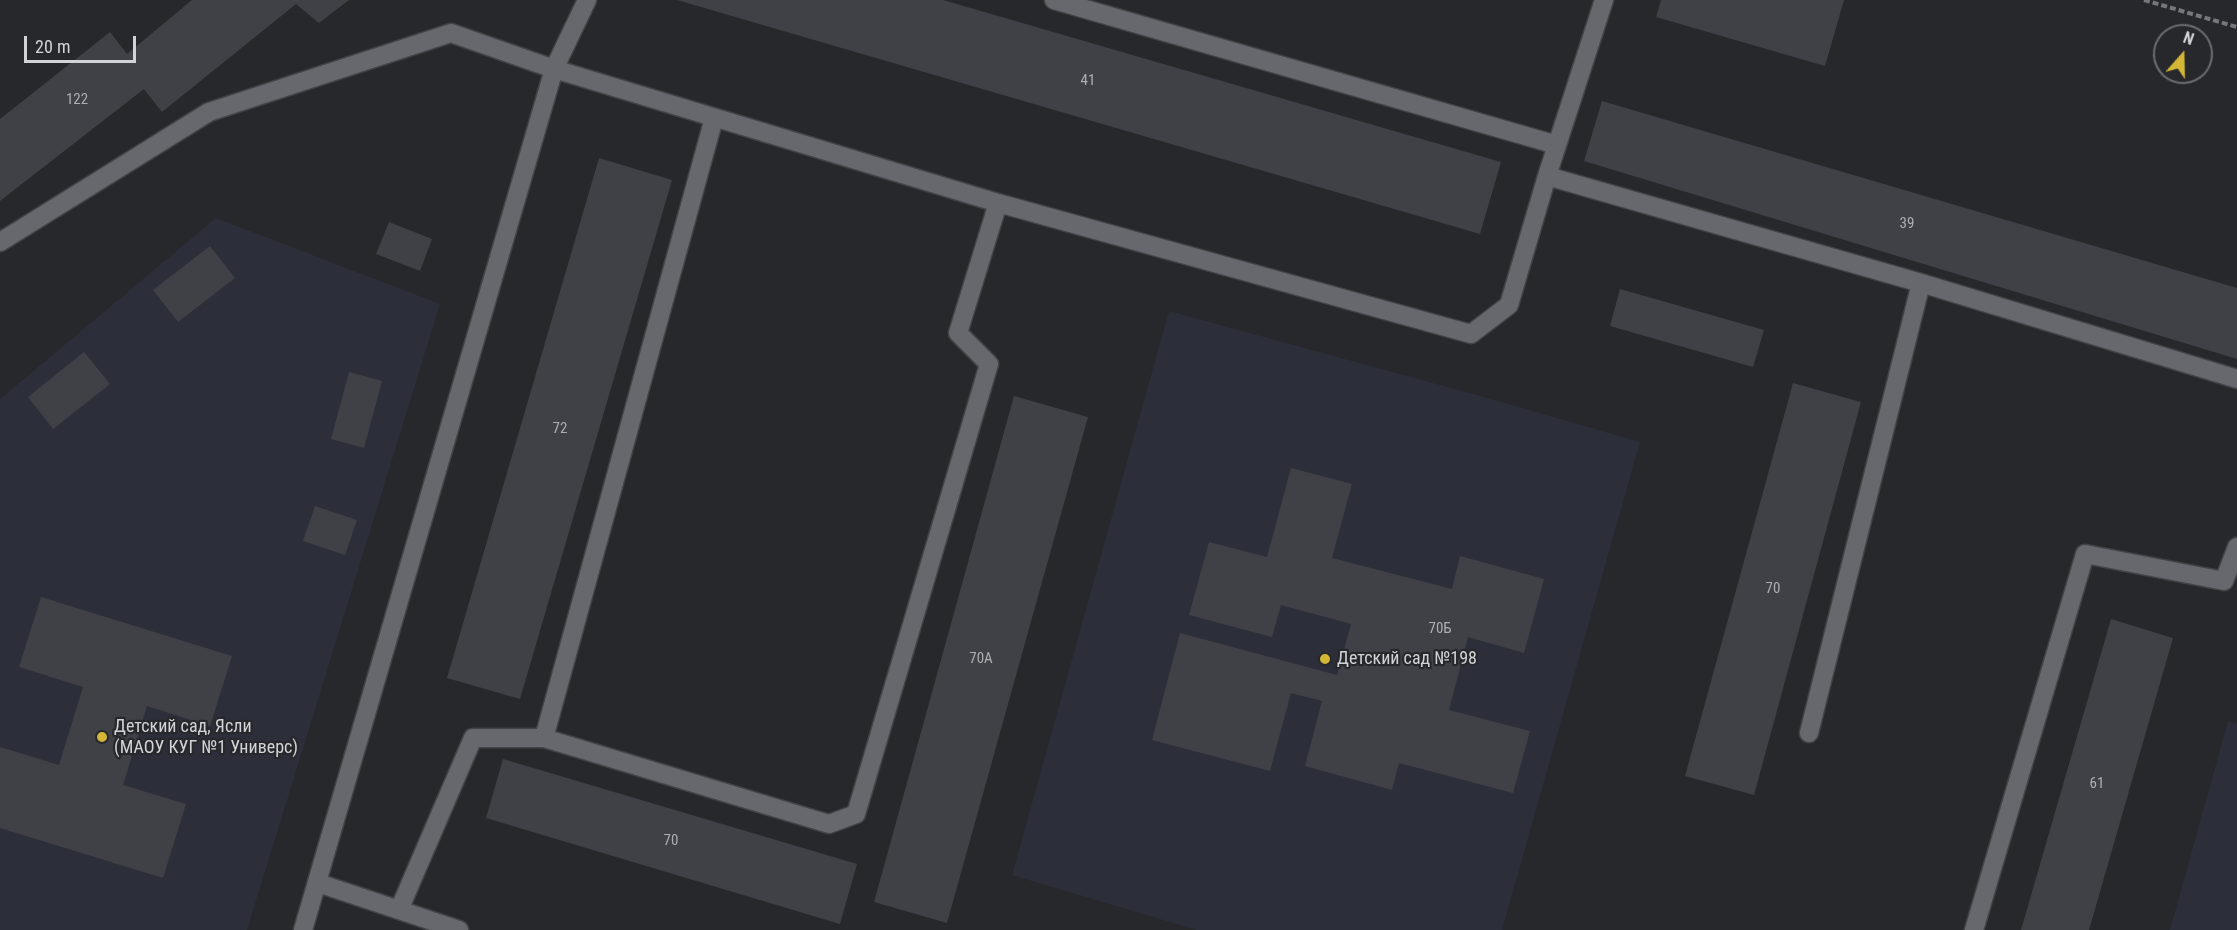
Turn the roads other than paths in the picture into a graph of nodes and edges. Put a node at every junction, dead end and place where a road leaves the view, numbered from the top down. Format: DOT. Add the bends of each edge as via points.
graph roads {
  1 [pos="587,0"];
  2 [pos="1054,0"];
  3 [pos="1604,0"];
  4 [pos="554,69"];
  5 [pos="714,118"];
  6 [pos="1557,145"];
  7 [pos="1547,176"];
  8 [pos="998,203"];
  9 [pos="0,242"];
  10 [pos="1921,283"];
  11 [pos="2237,379"];
  12 [pos="2237,548"];
  13 [pos="1809,733"];
  14 [pos="544,738"];
  15 [pos="318,884"];
  16 [pos="399,910"];
  17 [pos="303,930"];
  18 [pos="459,930"];
  19 [pos="1974,930"];
  1 -- 4 [label="lane"];
  2 -- 6 [label="lane"];
  3 -- 6 [label="lane"];
  4 -- 5 [label="lane"];
  4 -- 9 [label="lane" via="451,33 209,112"];
  4 -- 15 [label="lane"];
  5 -- 8 [label="lane"];
  5 -- 14 [label="lane"];
  6 -- 7 [label="lane"];
  7 -- 8 [label="lane" via="1509,305 1471,334"];
  7 -- 10 [label="lane"];
  8 -- 14 [label="lane" via="958,333 988,364 856,814 829,824"];
  10 -- 11 [label="lane"];
  10 -- 13 [label="lane"];
  12 -- 19 [label="lane" via="2224,581 2085,554"];
  14 -- 16 [label="lane" via="473,738"];
  15 -- 16 [label="lane"];
  15 -- 17 [label="lane"];
  16 -- 18 [label="lane"];
}
